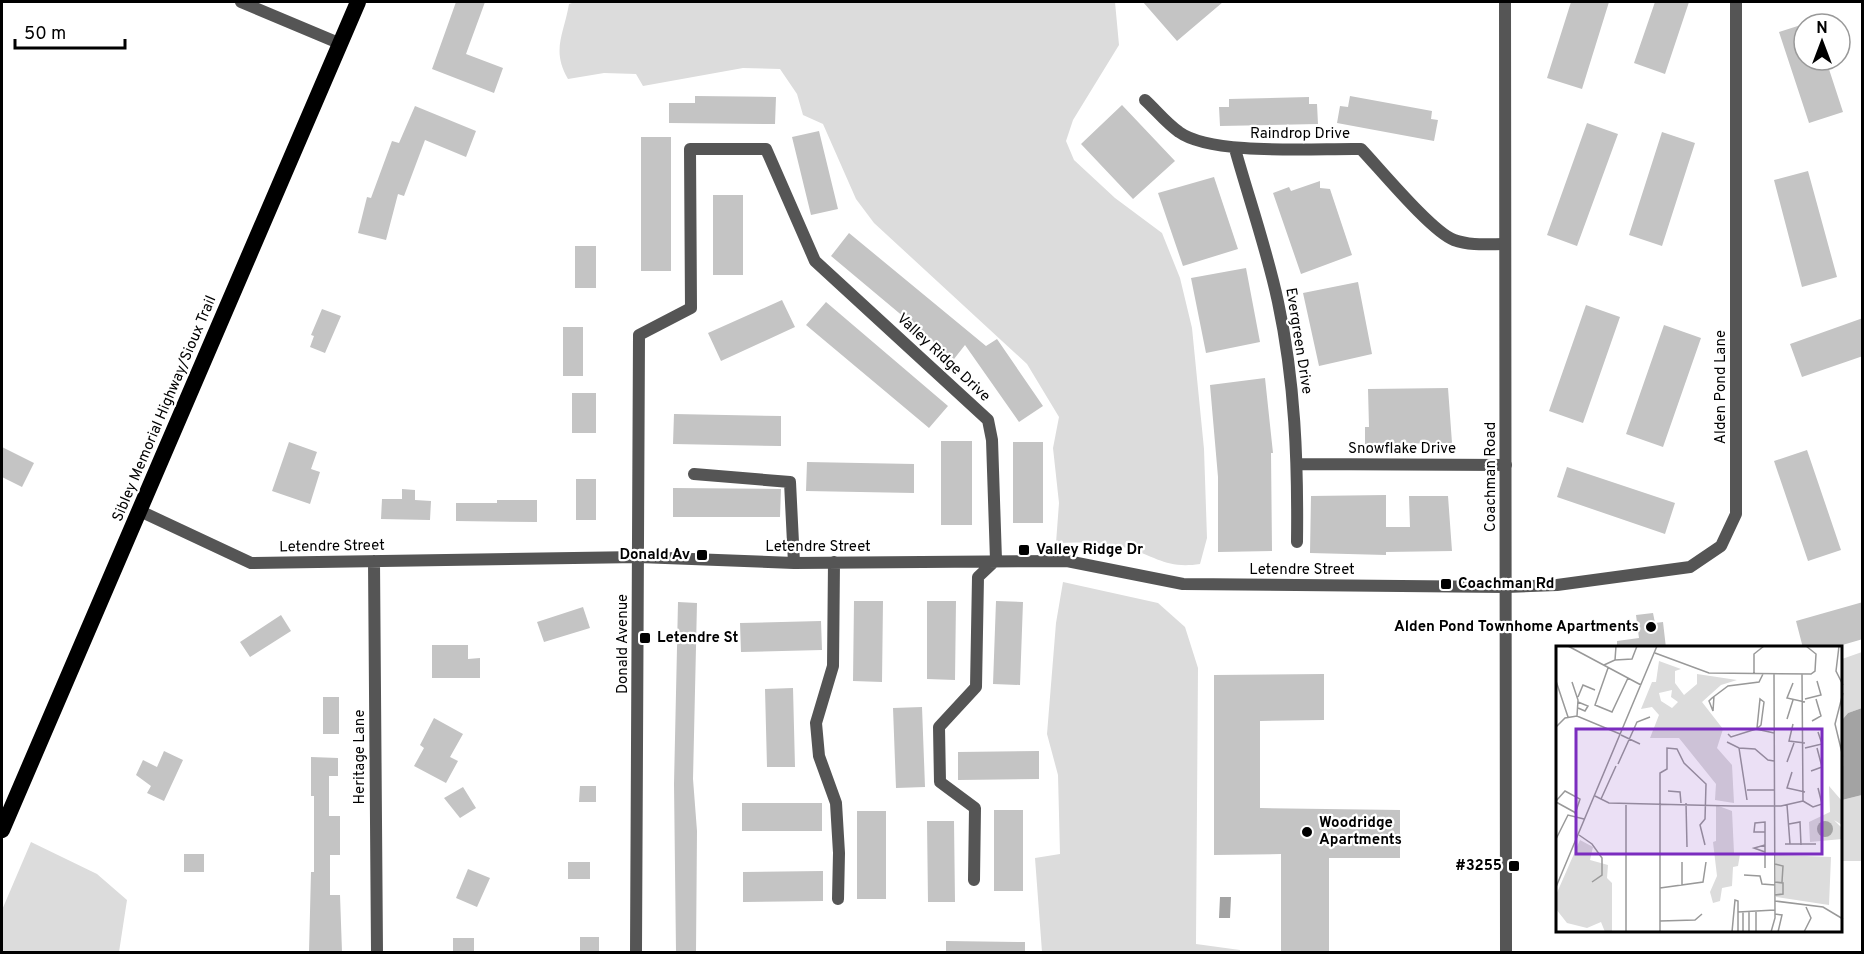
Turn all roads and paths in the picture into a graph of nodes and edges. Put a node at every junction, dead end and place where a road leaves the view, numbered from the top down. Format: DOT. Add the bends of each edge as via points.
graph roads {
  1 [pos="241,2"];
  2 [pos="358,2"];
  3 [pos="1505,2"];
  4 [pos="1736,2"];
  5 [pos="341,44"];
  6 [pos="1145,100"];
  7 [pos="1235,149"];
  8 [pos="1505,244"];
  9 [pos="639,335"];
  10 [pos="1298,464"];
  11 [pos="1506,465"];
  12 [pos="694,474"];
  13 [pos="141,512"];
  14 [pos="1297,542"];
  15 [pos="639,557"];
  16 [pos="996,560"];
  17 [pos="374,561"];
  18 [pos="834,562"];
  19 [pos="794,563"];
  20 [pos="1506,587"];
  21 [pos="2,830"];
  22 [pos="974,880"];
  23 [pos="838,899"];
  24 [pos="377,952"];
  25 [pos="636,952"];
  26 [pos="1506,952"];
  1 -- 5 [label="street"];
  2 -- 5 [label="highway, Sibley Memorial Highway/Sioux Trail"];
  3 -- 8 [label="street, Coachman Road"];
  4 -- 20 [label="street, Alden Pond Lane" via="1737,514 1721,546 1690,567 1557,585"];
  5 -- 13 [label="highway, Sibley Memorial Highway/Sioux Trail"];
  6 -- 7 [label="street, Raindrop Drive" via="1179,132"];
  7 -- 8 [label="street, Raindrop Drive" via="1361,149 1412,205 1452,240"];
  7 -- 10 [label="street, Evergreen Drive" via="1278,301 1290,372"];
  8 -- 11 [label="street, Coachman Road"];
  9 -- 15 [label="street, Donald Avenue"];
  9 -- 16 [label="street, Valley Ridge Drive" via="692,308 690,149 766,149 815,261 988,420"];
  10 -- 11 [label="street, Snowflake Drive"];
  10 -- 14 [label="street, Evergreen Drive"];
  11 -- 20 [label="street, Coachman Road"];
  12 -- 19 [label="street" via="790,482"];
  13 -- 17 [label="street, Letendre Street" via="251,563"];
  13 -- 21 [label="highway, Sibley Memorial Highway/Sioux Trail"];
  15 -- 17 [label="street, Letendre Street"];
  15 -- 19 [label="street, Letendre Street"];
  15 -- 25 [label="street, Donald Avenue"];
  16 -- 18 [label="street, Letendre Street"];
  16 -- 20 [label="street, Letendre Street" via="1067,561 1184,584"];
  16 -- 22 [label="street" via="978,577 976,687 939,727 940,782 975,808"];
  17 -- 24 [label="street, Heritage Lane"];
  18 -- 19 [label="street, Letendre Street"];
  18 -- 23 [label="street" via="833,666 816,723 819,756 836,803"];
  20 -- 26 [label="street, Coachman Road"];
}
